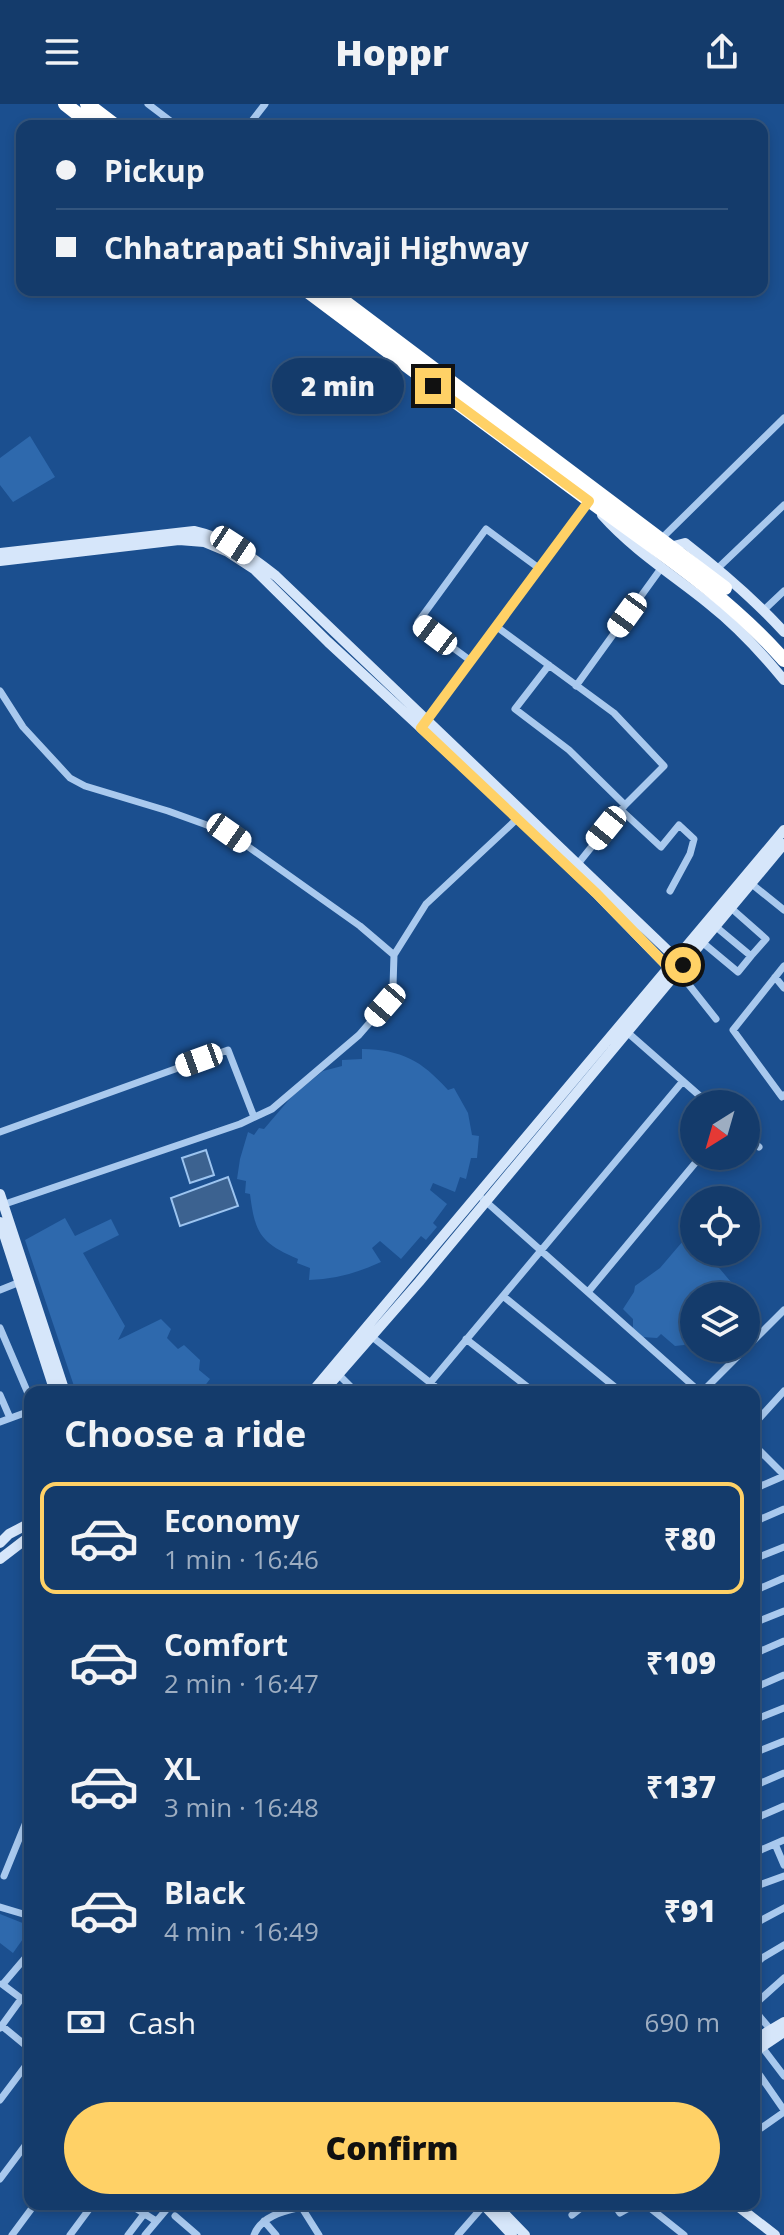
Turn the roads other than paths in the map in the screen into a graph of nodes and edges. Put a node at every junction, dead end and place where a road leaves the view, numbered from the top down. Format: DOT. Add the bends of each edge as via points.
graph roads {
  1 [pos="65,104"];
  2 [pos="87,104"];
  3 [pos="148,104"];
  4 [pos="265,104"];
  5 [pos="85,120"];
  6 [pos="108,120"];
  7 [pos="169,120"];
  8 [pos="253,120"];
  9 [pos="314,296"];
  10 [pos="337,296"];
  11 [pos="784,418"];
  12 [pos="589,501"];
  13 [pos="784,505"];
  14 [pos="78,547"];
  15 [pos="671,547"];
  16 [pos="0,553"];
  17 [pos="0,561"];
  18 [pos="662,567"];
  19 [pos="718,568"];
  20 [pos="540,569"];
  21 [pos="784,591"];
  22 [pos="764,610"];
  23 [pos="497,627"];
  24 [pos="784,632"];
  25 [pos="784,647"];
  26 [pos="784,660"];
  27 [pos="471,661"];
  28 [pos="549,665"];
  29 [pos="784,680"];
  30 [pos="576,686"];
  31 [pos="0,691"];
  32 [pos="423,724"];
  33 [pos="623,807"];
  34 [pos="518,818"];
  35 [pos="784,830"];
  36 [pos="784,844"];
  37 [pos="577,865"];
  38 [pos="748,881"];
  39 [pos="670,891"];
  40 [pos="731,908"];
  41 [pos="784,910"];
  42 [pos="715,926"];
  43 [pos="702,942"];
  44 [pos="394,955"];
  45 [pos="751,956"];
  46 [pos="784,966"];
  47 [pos="677,967"];
  48 [pos="775,977"];
  49 [pos="784,988"];
  50 [pos="716,1019"];
  51 [pos="627,1032"];
  52 [pos="683,1081"];
  53 [pos="693,1090"];
  54 [pos="784,1095"];
  55 [pos="254,1117"];
  56 [pos="0,1132"];
  57 [pos="689,1170"];
  58 [pos="482,1198"];
  59 [pos="1,1201"];
  60 [pos="0,1222"];
  61 [pos="541,1250"];
  62 [pos="5,1253"];
  63 [pos="24,1281"];
  64 [pos="0,1290"];
  65 [pos="588,1292"];
  66 [pos="503,1296"];
  67 [pos="784,1310"];
  68 [pos="0,1328"];
  69 [pos="371,1336"];
  70 [pos="466,1339"];
  71 [pos="339,1375"];
  72 [pos="430,1383"];
  73 [pos="25,1386"];
  74 [pos="53,1386"];
  75 [pos="63,1386"];
  76 [pos="317,1386"];
  77 [pos="329,1386"];
  78 [pos="350,1386"];
  79 [pos="434,1386"];
  80 [pos="526,1386"];
  81 [pos="614,1386"];
  82 [pos="694,1386"];
  83 [pos="707,1386"];
  84 [pos="784,1391"];
  85 [pos="0,1395"];
  86 [pos="24,1413"];
  87 [pos="760,1417"];
  88 [pos="10,1418"];
  89 [pos="0,1422"];
  90 [pos="760,1451"];
  91 [pos="763,1454"];
  92 [pos="760,1455"];
  93 [pos="784,1475"];
  94 [pos="760,1486"];
  95 [pos="784,1509"];
  96 [pos="760,1519"];
  97 [pos="24,1526"];
  98 [pos="24,1541"];
  99 [pos="0,1543"];
  100 [pos="784,1547"];
  101 [pos="760,1557"];
  102 [pos="0,1559"];
  103 [pos="784,1578"];
  104 [pos="760,1588"];
  105 [pos="784,1611"];
  106 [pos="760,1621"];
  107 [pos="784,1641"];
  108 [pos="760,1651"];
  109 [pos="784,1675"];
  110 [pos="760,1685"];
  111 [pos="784,1708"];
  112 [pos="760,1718"];
  113 [pos="784,1741"];
  114 [pos="760,1751"];
  115 [pos="784,1773"];
  116 [pos="760,1783"];
  117 [pos="784,1806"];
  118 [pos="760,1816"];
  119 [pos="24,1827"];
  120 [pos="784,1840"];
  121 [pos="775,1844"];
  122 [pos="760,1850"];
  123 [pos="784,1865"];
  124 [pos="4,1876"];
  125 [pos="784,1876"];
  126 [pos="760,1885"];
  127 [pos="0,1907"];
  128 [pos="784,1908"];
  129 [pos="24,1914"];
  130 [pos="760,1921"];
  131 [pos="784,1945"];
  132 [pos="24,1959"];
  133 [pos="760,1960"];
  134 [pos="784,1978"];
  135 [pos="1,1983"];
  136 [pos="21,1999"];
  137 [pos="24,2001"];
  138 [pos="760,2002"];
  139 [pos="760,2016"];
  140 [pos="784,2022"];
  141 [pos="1,2027"];
  142 [pos="771,2030"];
  143 [pos="784,2032"];
  144 [pos="760,2043"];
  145 [pos="24,2044"];
  146 [pos="760,2044"];
  147 [pos="760,2049"];
  148 [pos="24,2068"];
  149 [pos="784,2076"];
  150 [pos="760,2077"];
  151 [pos="0,2100"];
  152 [pos="782,2113"];
  153 [pos="784,2125"];
  154 [pos="760,2129"];
  155 [pos="24,2147"];
  156 [pos="0,2179"];
  157 [pos="31,2210"];
  158 [pos="89,2210"];
  159 [pos="138,2210"];
  160 [pos="166,2210"];
  161 [pos="296,2210"];
  162 [pos="303,2210"];
  163 [pos="481,2210"];
  164 [pos="492,2210"];
  165 [pos="494,2210"];
  166 [pos="578,2210"];
  167 [pos="653,2210"];
  168 [pos="743,2210"];
  169 [pos="144,2214"];
  170 [pos="572,2215"];
  171 [pos="175,2216"];
  172 [pos="156,2221"];
  173 [pos="264,2221"];
  174 [pos="195,2234"];
  175 [pos="12,2235"];
  176 [pos="70,2235"];
  177 [pos="128,2235"];
  178 [pos="145,2235"];
  179 [pos="254,2235"];
  180 [pos="276,2235"];
  181 [pos="319,2235"];
  182 [pos="458,2235"];
  183 [pos="512,2235"];
  184 [pos="525,2235"];
  185 [pos="684,2235"];
  186 [pos="775,2235"];
  1 -- 5 [label="highway"];
  2 -- 6 [label="highway"];
  3 -- 7 [label="street"];
  4 -- 8 [label="street"];
  9 -- 12 [label="highway"];
  10 -- 15 [label="highway"];
  11 -- 15 [label="street"];
  12 -- 18 [label="street" via="620,535"];
  12 -- 20 [label="street"];
  12 -- 26 [label="highway" via="717,593"];
  13 -- 19 [label="street"];
  14 -- 16 [label="street"];
  14 -- 17 [label="street"];
  14 -- 32 [label="street" via="194,531 233,545 337,632"];
  15 -- 19 [label="street" via="685,543"];
  15 -- 25 [label="highway" via="720,583"];
  18 -- 29 [label="street" via="753,643"];
  18 -- 30 [label="street"];
  19 -- 22 [label="street"];
  20 -- 23 [label="street"];
  20 -- 27 [label="street" via="486,529 477,540 418,622"];
  21 -- 22 [label="street"];
  22 -- 24 [label="street"];
  23 -- 27 [label="street"];
  23 -- 28 [label="street"];
  27 -- 32 [label="street"];
  28 -- 30 [label="street"];
  28 -- 33 [label="street" via="515,709 569,750"];
  30 -- 33 [label="street" via="614,713 664,766"];
  31 -- 44 [label="street" via="23,727 70,778 229,833"];
  32 -- 34 [label="street"];
  32 -- 37 [label="street"];
  33 -- 37 [label="street"];
  33 -- 39 [label="street" via="661,847 679,825 694,839"];
  34 -- 44 [label="street" via="426,904"];
  34 -- 47 [label="street"];
  35 -- 38 [label="street"];
  36 -- 38 [label="street"];
  37 -- 47 [label="street"];
  38 -- 40 [label="street"];
  38 -- 41 [label="street"];
  38 -- 47 [label="street"];
  40 -- 42 [label="street"];
  40 -- 45 [label="street" via="766,939"];
  42 -- 43 [label="street"];
  42 -- 45 [label="street"];
  43 -- 45 [label="street" via="738,972"];
  43 -- 47 [label="street"];
  44 -- 55 [label="street" via="393,986 385,1005 359,1035 272,1109"];
  46 -- 48 [label="street"];
  47 -- 50 [label="street"];
  47 -- 51 [label="street"];
  47 -- 58 [label="street"];
  48 -- 49 [label="street"];
  48 -- 54 [label="street" via="733,1030"];
  51 -- 52 [label="street"];
  51 -- 58 [label="street"];
  52 -- 53 [label="street"];
  52 -- 61 [label="street"];
  55 -- 56 [label="street" via="228,1050"];
  55 -- 59 [label="street"];
  57 -- 65 [label="street"];
  58 -- 61 [label="street"];
  58 -- 69 [label="street"];
  58 -- 76 [label="street"];
  59 -- 63 [label="street"];
  60 -- 62 [label="street"];
  61 -- 65 [label="street"];
  61 -- 66 [label="street"];
  62 -- 63 [label="street"];
  63 -- 64 [label="street"];
  63 -- 74 [label="street"];
  63 -- 75 [label="street"];
  65 -- 82 [label="street"];
  66 -- 70 [label="street"];
  66 -- 81 [label="street"];
  67 -- 83 [label="street"];
  68 -- 73 [label="street"];
  69 -- 71 [label="street"];
  69 -- 72 [label="street"];
  70 -- 72 [label="street"];
  70 -- 80 [label="street"];
  71 -- 77 [label="street"];
  71 -- 78 [label="street"];
  72 -- 79 [label="street"];
  84 -- 87 [label="street"];
  85 -- 88 [label="street"];
  86 -- 88 [label="street"];
  88 -- 89 [label="street"];
  90 -- 91 [label="street"];
  91 -- 92 [label="street"];
  91 -- 93 [label="street"];
  93 -- 94 [label="street"];
  95 -- 96 [label="street"];
  97 -- 99 [label="street"];
  98 -- 102 [label="street"];
  100 -- 101 [label="street"];
  103 -- 104 [label="street"];
  105 -- 106 [label="street"];
  107 -- 108 [label="street"];
  109 -- 110 [label="street"];
  111 -- 112 [label="street"];
  113 -- 114 [label="street"];
  115 -- 116 [label="street"];
  117 -- 118 [label="street"];
  119 -- 124 [label="street"];
  120 -- 121 [label="street"];
  121 -- 122 [label="street"];
  121 -- 123 [label="street"];
  125 -- 126 [label="street"];
  127 -- 129 [label="street"];
  128 -- 130 [label="street"];
  131 -- 133 [label="street"];
  132 -- 135 [label="street"];
  134 -- 138 [label="street"];
  135 -- 136 [label="street"];
  136 -- 137 [label="street"];
  136 -- 141 [label="street"];
  139 -- 142 [label="street"];
  140 -- 142 [label="street"];
  141 -- 145 [label="street"];
  142 -- 144 [label="street"];
  143 -- 146 [label="street"];
  147 -- 149 [label="street"];
  148 -- 151 [label="street"];
  150 -- 152 [label="street"];
  152 -- 153 [label="street"];
  152 -- 154 [label="street"];
  155 -- 156 [label="street"];
  157 -- 175 [label="street"];
  158 -- 176 [label="street"];
  159 -- 169 [label="street"];
  160 -- 172 [label="street"];
  161 -- 173 [label="street"];
  162 -- 181 [label="street"];
  163 -- 182 [label="street"];
  164 -- 183 [label="street"];
  165 -- 184 [label="street"];
  166 -- 170 [label="street"];
  167 -- 185 [label="street"];
  168 -- 186 [label="street"];
  169 -- 172 [label="street"];
  169 -- 177 [label="street"];
  171 -- 174 [label="street"];
  172 -- 178 [label="street"];
  173 -- 179 [label="street"];
  173 -- 180 [label="street"];
}
